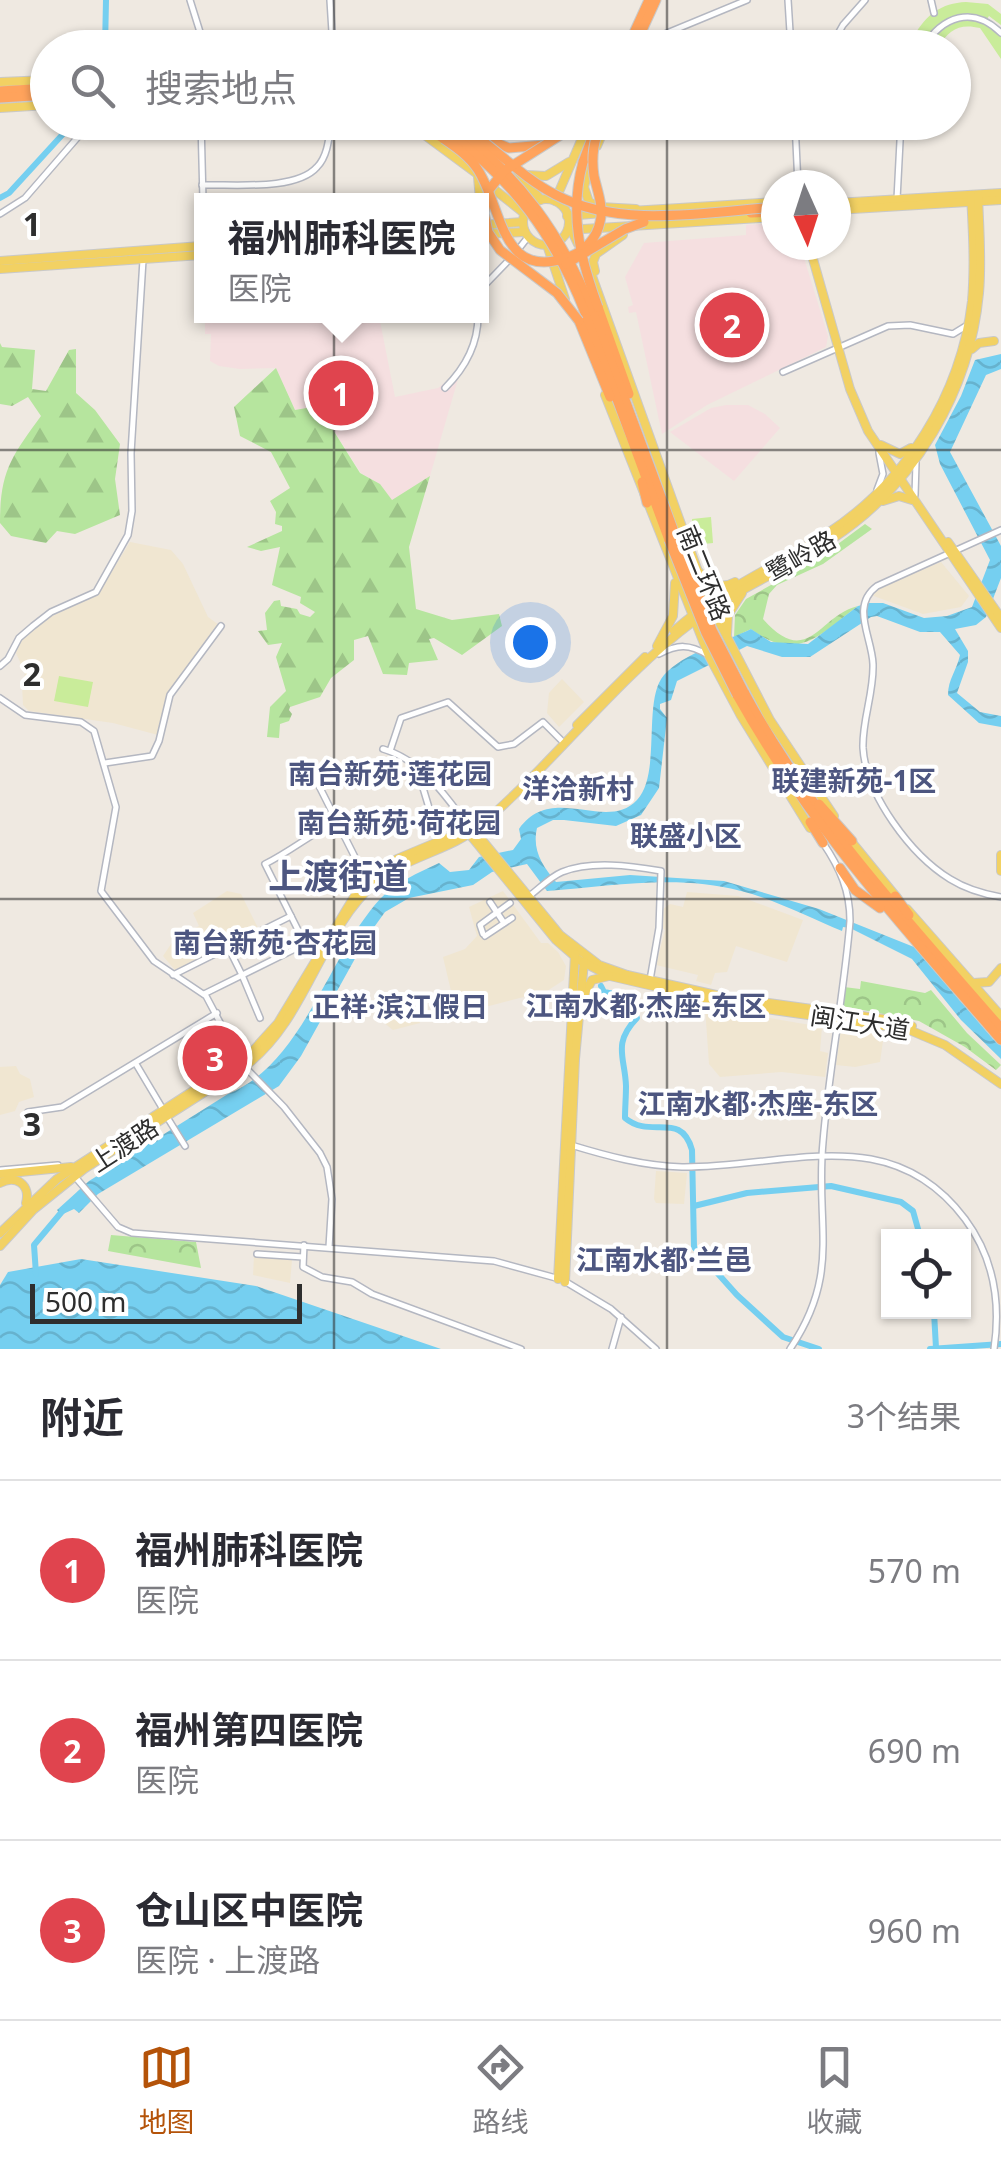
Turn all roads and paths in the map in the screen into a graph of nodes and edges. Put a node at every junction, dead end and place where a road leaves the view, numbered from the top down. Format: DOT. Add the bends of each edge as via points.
graph roads {
  1 [pos="190,0"];
  2 [pos="330,0"];
  3 [pos="653,0"];
  4 [pos="747,0"];
  5 [pos="788,0"];
  6 [pos="865,0"];
  7 [pos="932,0"];
  8 [pos="934,13"];
  9 [pos="199,30"];
  10 [pos="332,30"];
  11 [pos="640,30"];
  12 [pos="674,30"];
  13 [pos="790,30"];
  14 [pos="840,30"];
  15 [pos="937,30"];
  16 [pos="1001,33"];
  17 [pos="0,82"];
  18 [pos="30,89"];
  19 [pos="0,91"];
  20 [pos="30,92"];
  21 [pos="30,94"];
  22 [pos="30,97"];
  23 [pos="0,98"];
  24 [pos="0,108"];
  25 [pos="75,140"];
  26 [pos="201,140"];
  27 [pos="327,140"];
  28 [pos="431,140"];
  29 [pos="459,140"];
  30 [pos="463,140"];
  31 [pos="470,140"];
  32 [pos="482,140"];
  33 [pos="491,140"];
  34 [pos="551,140"];
  35 [pos="551,140"];
  36 [pos="581,140"];
  37 [pos="593,140"];
  38 [pos="596,140"];
  39 [pos="598,140"];
  40 [pos="796,140"];
  41 [pos="899,140"];
  42 [pos="596,149"];
  43 [pos="572,159"];
  44 [pos="797,170"];
  45 [pos="518,172"];
  46 [pos="476,173"];
  47 [pos="202,186"];
  48 [pos="202,193"];
  49 [pos="483,193"];
  50 [pos="483,193"];
  51 [pos="488,193"];
  52 [pos="1001,197"];
  53 [pos="975,198"];
  54 [pos="897,199"];
  55 [pos="541,200"];
  56 [pos="851,204"];
  57 [pos="851,205"];
  58 [pos="489,207"];
  59 [pos="489,210"];
  60 [pos="656,210"];
  61 [pos="761,210"];
  62 [pos="761,211"];
  63 [pos="761,211"];
  64 [pos="563,212"];
  65 [pos="761,212"];
  66 [pos="0,214"];
  67 [pos="662,224"];
  68 [pos="489,225"];
  69 [pos="525,226"];
  70 [pos="489,233"];
  71 [pos="489,234"];
  72 [pos="548,245"];
  73 [pos="194,247"];
  74 [pos="194,255"];
  75 [pos="143,259"];
  76 [pos="816,260"];
  77 [pos="1,263"];
  78 [pos="489,278"];
  79 [pos="971,305"];
  80 [pos="591,308"];
  81 [pos="975,320"];
  82 [pos="478,323"];
  83 [pos="942,333"];
  84 [pos="616,337"];
  85 [pos="998,341"];
  86 [pos="840,345"];
  87 [pos="963,359"];
  88 [pos="783,372"];
  89 [pos="445,388"];
  90 [pos="922,438"];
  91 [pos="631,447"];
  92 [pos="880,448"];
  93 [pos="918,455"];
  94 [pos="644,471"];
  95 [pos="899,475"];
  96 [pos="876,495"];
  97 [pos="914,498"];
  98 [pos="647,503"];
  99 [pos="872,510"];
  100 [pos="998,531"];
  101 [pos="672,538"];
  102 [pos="951,551"];
  103 [pos="696,569"];
  104 [pos="675,574"];
  105 [pos="752,575"];
  106 [pos="748,586"];
  107 [pos="711,605"];
  108 [pos="990,608"];
  109 [pos="693,618"];
  110 [pos="1001,618"];
  111 [pos="220,626"];
  112 [pos="1001,628"];
  113 [pos="657,646"];
  114 [pos="732,648"];
  115 [pos="652,658"];
  116 [pos="712,661"];
  117 [pos="0,666"];
  118 [pos="0,698"];
  119 [pos="561,740"];
  120 [pos="105,763"];
  121 [pos="785,770"];
  122 [pos="420,778"];
  123 [pos="318,784"];
  124 [pos="337,821"];
  125 [pos="470,830"];
  126 [pos="439,842"];
  127 [pos="852,842"];
  128 [pos="822,843"];
  129 [pos="1001,856"];
  130 [pos="840,868"];
  131 [pos="504,871"];
  132 [pos="1001,871"];
  133 [pos="367,882"];
  134 [pos="896,896"];
  135 [pos="528,897"];
  136 [pos="1001,897"];
  137 [pos="490,902"];
  138 [pos="510,904"];
  139 [pos="497,912"];
  140 [pos="291,916"];
  141 [pos="512,918"];
  142 [pos="504,923"];
  143 [pos="304,944"];
  144 [pos="228,947"];
  145 [pos="926,948"];
  146 [pos="320,952"];
  147 [pos="580,956"];
  148 [pos="1001,968"];
  149 [pos="172,975"];
  150 [pos="242,975"];
  151 [pos="610,976"];
  152 [pos="1001,977"];
  153 [pos="650,981"];
  154 [pos="972,983"];
  155 [pos="204,994"];
  156 [pos="986,1004"];
  157 [pos="216,1013"];
  158 [pos="839,1016"];
  159 [pos="1001,1016"];
  160 [pos="260,1018"];
  161 [pos="578,1024"];
  162 [pos="1001,1028"];
  163 [pos="1001,1040"];
  164 [pos="136,1064"];
  165 [pos="245,1068"];
  166 [pos="1001,1082"];
  167 [pos="28,1112"];
  168 [pos="167,1118"];
  169 [pos="567,1144"];
  170 [pos="184,1146"];
  171 [pos="822,1155"];
  172 [pos="80,1168"];
  173 [pos="0,1172"];
  174 [pos="78,1180"];
  175 [pos="0,1183"];
  176 [pos="24,1207"];
  177 [pos="0,1234"];
  178 [pos="0,1244"];
  179 [pos="304,1246"];
  180 [pos="329,1247"];
  181 [pos="257,1254"];
  182 [pos="303,1257"];
  183 [pos="561,1280"];
  184 [pos="621,1317"];
  185 [pos="521,1349"];
  186 [pos="612,1349"];
  187 [pos="656,1349"];
  188 [pos="791,1349"];
  189 [pos="994,1349"];
  1 -- 9 [label="street"];
  2 -- 10 [label="street"];
  3 -- 11 [label="highway"];
  4 -- 12 [label="street"];
  5 -- 13 [label="street"];
  6 -- 14 [label="street"];
  7 -- 8 [label="street"];
  15 -- 16 [label="street" via="958,17 985,20"];
  17 -- 18 [label="main road"];
  19 -- 20 [label="highway"];
  21 -- 23 [label="highway"];
  22 -- 24 [label="main road"];
  25 -- 66 [label="street" via="25,198"];
  26 -- 47 [label="street"];
  27 -- 47 [label="street" via="319,166 302,178"];
  28 -- 46 [label="main road"];
  29 -- 50 [label="highway, bridge" via="478,169"];
  30 -- 80 [label="highway, 南二环路, bridge" via="526,205"];
  31 -- 45 [label="main road"];
  32 -- 62 [label="highway, bridge" via="552,194 591,209"];
  33 -- 34 [label="highway, bridge" via="534,148"];
  35 -- 51 [label="highway, bridge" via="504,171"];
  36 -- 43 [label="main road"];
  37 -- 80 [label="highway, bridge" via="575,212"];
  38 -- 58 [label="highway, bridge" via="600,221 582,251 548,261 525,256 508,243"];
  39 -- 42 [label="main road"];
  40 -- 44 [label="street"];
  41 -- 54 [label="street"];
  42 -- 60 [label="main road" via="585,182 589,202"];
  42 -- 64 [label="main road"];
  43 -- 45 [label="main road" via="546,176"];
  43 -- 64 [label="main road"];
  45 -- 55 [label="main road"];
  46 -- 49 [label="main road"];
  46 -- 69 [label="main road"];
  47 -- 48 [label="street"];
  52 -- 53 [label="main road"];
  53 -- 54 [label="main road"];
  53 -- 57 [label="main road"];
  53 -- 79 [label="main road, 鹭岭路"];
  53 -- 81 [label="main road, 鹭岭路"];
  54 -- 56 [label="main road"];
  55 -- 64 [label="main road"];
  55 -- 69 [label="main road" via="531,204"];
  59 -- 63 [label="highway, bridge" via="504,246 544,267 572,263 644,222"];
  60 -- 61 [label="main road"];
  60 -- 64 [label="main road"];
  64 -- 67 [label="main road" via="582,229"];
  64 -- 72 [label="main road" via="562,240"];
  64 -- 84 [label="main road"];
  65 -- 67 [label="main road"];
  67 -- 84 [label="main road" via="630,231 593,260"];
  68 -- 69 [label="main road"];
  69 -- 70 [label="main road"];
  69 -- 72 [label="main road"];
  69 -- 78 [label="street"];
  71 -- 91 [label="highway, bridge" via="579,321"];
  72 -- 98 [label="main road"];
  73 -- 77 [label="main road"];
  74 -- 75 [label="main road"];
  75 -- 77 [label="main road"];
  75 -- 117 [label="street" via="128,535 98,591 29,629"];
  76 -- 86 [label="main road"];
  79 -- 83 [label="street" via="962,330"];
  79 -- 87 [label="main road, 鹭岭路"];
  80 -- 94 [label="highway, 南二环路"];
  80 -- 101 [label="highway, 南二环路" via="624,378"];
  81 -- 85 [label="main road" via="980,335"];
  81 -- 87 [label="main road, 鹭岭路"];
  82 -- 89 [label="street" via="460,373"];
  83 -- 86 [label="street" via="894,325"];
  83 -- 87 [label="street" via="956,340"];
  84 -- 103 [label="main road"];
  85 -- 87 [label="main road" via="976,344"];
  86 -- 88 [label="street"];
  86 -- 92 [label="main road"];
  87 -- 90 [label="main road, 鹭岭路"];
  87 -- 93 [label="main road, 鹭岭路" via="944,412"];
  90 -- 92 [label="main road" via="900,454"];
  90 -- 95 [label="main road, 鹭岭路"];
  91 -- 94 [label="highway"];
  91 -- 98 [label="highway"];
  92 -- 95 [label="main road"];
  92 -- 96 [label="street"];
  93 -- 95 [label="main road, 鹭岭路"];
  93 -- 97 [label="street"];
  94 -- 101 [label="highway, 南二环路"];
  95 -- 96 [label="main road, 鹭岭路"];
  95 -- 97 [label="main road"];
  95 -- 99 [label="main road, 鹭岭路"];
  96 -- 105 [label="main road, 鹭岭路" via="830,532"];
  97 -- 99 [label="main road" via="895,496"];
  97 -- 102 [label="main road"];
  98 -- 104 [label="main road"];
  99 -- 106 [label="main road, 鹭岭路"];
  100 -- 102 [label="street"];
  101 -- 121 [label="highway, 南二环路, bridge" via="700,620"];
  102 -- 108 [label="main road"];
  102 -- 136 [label="street" via="876,586 863,604 874,678 864,752 874,793 922,856 960,885"];
  103 -- 105 [label="main road" via="719,585"];
  103 -- 107 [label="main road"];
  104 -- 109 [label="main road"];
  104 -- 113 [label="main road" via="674,611"];
  105 -- 107 [label="main road, 鹭岭路"];
  106 -- 107 [label="main road, 鹭岭路"];
  106 -- 114 [label="main road" via="728,615"];
  107 -- 109 [label="main road, 鹭岭路"];
  107 -- 114 [label="main road"];
  108 -- 110 [label="main road"];
  108 -- 112 [label="main road"];
  109 -- 113 [label="main road, 鹭岭路"];
  109 -- 115 [label="main road, 鹭岭路"];
  109 -- 116 [label="main road"];
  111 -- 120 [label="street" via="170,695 153,755"];
  113 -- 119 [label="main road, 鹭岭路"];
  114 -- 127 [label="main road" via="778,734"];
  115 -- 116 [label="street" via="676,645"];
  115 -- 125 [label="main road, 鹭岭路"];
  116 -- 128 [label="main road" via="796,810"];
  118 -- 120 [label="street" via="25,716 90,726"];
  119 -- 125 [label="main road, 鹭岭路"];
  119 -- 125 [label="street" via="542,722 511,746 498,747 448,702 404,715 387,749 426,772"];
  120 -- 149 [label="street" via="116,815 101,891"];
  121 -- 127 [label="highway"];
  121 -- 128 [label="highway"];
  121 -- 145 [label="highway, 南二环路" via="847,862"];
  122 -- 126 [label="street"];
  123 -- 124 [label="street"];
  124 -- 133 [label="street"];
  124 -- 140 [label="street" via="264,864"];
  125 -- 126 [label="main road, 上渡路"];
  125 -- 131 [label="main road, 闽江大道"];
  125 -- 165 [label="main road, 上渡路" via="368,889 280,1030"];
  126 -- 133 [label="main road, 上渡路" via="398,859"];
  127 -- 134 [label="main road"];
  128 -- 130 [label="street"];
  129 -- 132 [label="main road"];
  130 -- 145 [label="highway" via="855,890"];
  130 -- 158 [label="street" via="850,925"];
  131 -- 135 [label="main road, 闽江大道"];
  131 -- 147 [label="main road, 闽江大道" via="548,930"];
  133 -- 146 [label="main road, 上渡路"];
  134 -- 145 [label="highway"];
  134 -- 154 [label="main road"];
  135 -- 147 [label="main road, 闽江大道"];
  135 -- 153 [label="street" via="568,870 622,865 661,871"];
  137 -- 139 [label="street"];
  138 -- 139 [label="street"];
  139 -- 142 [label="street"];
  139 -- 142 [label="street" via="480,925 484,935"];
  140 -- 143 [label="street"];
  140 -- 144 [label="street"];
  141 -- 142 [label="street"];
  143 -- 146 [label="street"];
  143 -- 150 [label="street"];
  144 -- 149 [label="street"];
  144 -- 150 [label="street"];
  145 -- 156 [label="highway, 南二环路"];
  145 -- 163 [label="highway, 南二环路"];
  146 -- 165 [label="main road, 上渡路"];
  147 -- 151 [label="main road, 闽江大道"];
  147 -- 153 [label="main road, 闽江大道"];
  147 -- 161 [label="main road"];
  147 -- 169 [label="main road"];
  148 -- 154 [label="main road" via="987,984"];
  149 -- 155 [label="street"];
  150 -- 155 [label="street"];
  150 -- 160 [label="street"];
  151 -- 158 [label="main road, 闽江大道" via="730,1004"];
  151 -- 161 [label="main road" via="587,984"];
  152 -- 156 [label="main road"];
  153 -- 158 [label="main road, 闽江大道"];
  154 -- 156 [label="main road"];
  155 -- 157 [label="street"];
  156 -- 159 [label="main road"];
  156 -- 162 [label="highway, 南二环路"];
  157 -- 164 [label="street"];
  157 -- 165 [label="street"];
  158 -- 166 [label="main road, 闽江大道" via="929,1032"];
  158 -- 171 [label="street"];
  161 -- 169 [label="main road"];
  164 -- 167 [label="street" via="60,1108"];
  164 -- 168 [label="street"];
  165 -- 168 [label="main road, 上渡路"];
  165 -- 180 [label="street" via="301,1127 327,1167"];
  168 -- 170 [label="street"];
  168 -- 172 [label="main road, 上渡路"];
  169 -- 171 [label="street" via="639,1163 685,1166"];
  169 -- 183 [label="main road"];
  171 -- 188 [label="street" via="824,1272 814,1309"];
  171 -- 189 [label="street" via="886,1161 949,1200 992,1274"];
  172 -- 173 [label="main road"];
  172 -- 173 [label="street" via="52,1164"];
  172 -- 174 [label="main road, 上渡路"];
  172 -- 176 [label="main road"];
  172 -- 178 [label="main road"];
  174 -- 178 [label="main road, 上渡路" via="33,1210"];
  174 -- 179 [label="street" via="128,1232"];
  175 -- 176 [label="main road" via="19,1181 28,1193"];
  176 -- 177 [label="main road"];
  179 -- 180 [label="street"];
  179 -- 182 [label="street"];
  180 -- 183 [label="street" via="494,1261"];
  181 -- 182 [label="street"];
  182 -- 185 [label="street" via="303,1268 318,1276 350,1282"];
  183 -- 184 [label="street"];
  184 -- 186 [label="street"];
  184 -- 187 [label="street"];
}
